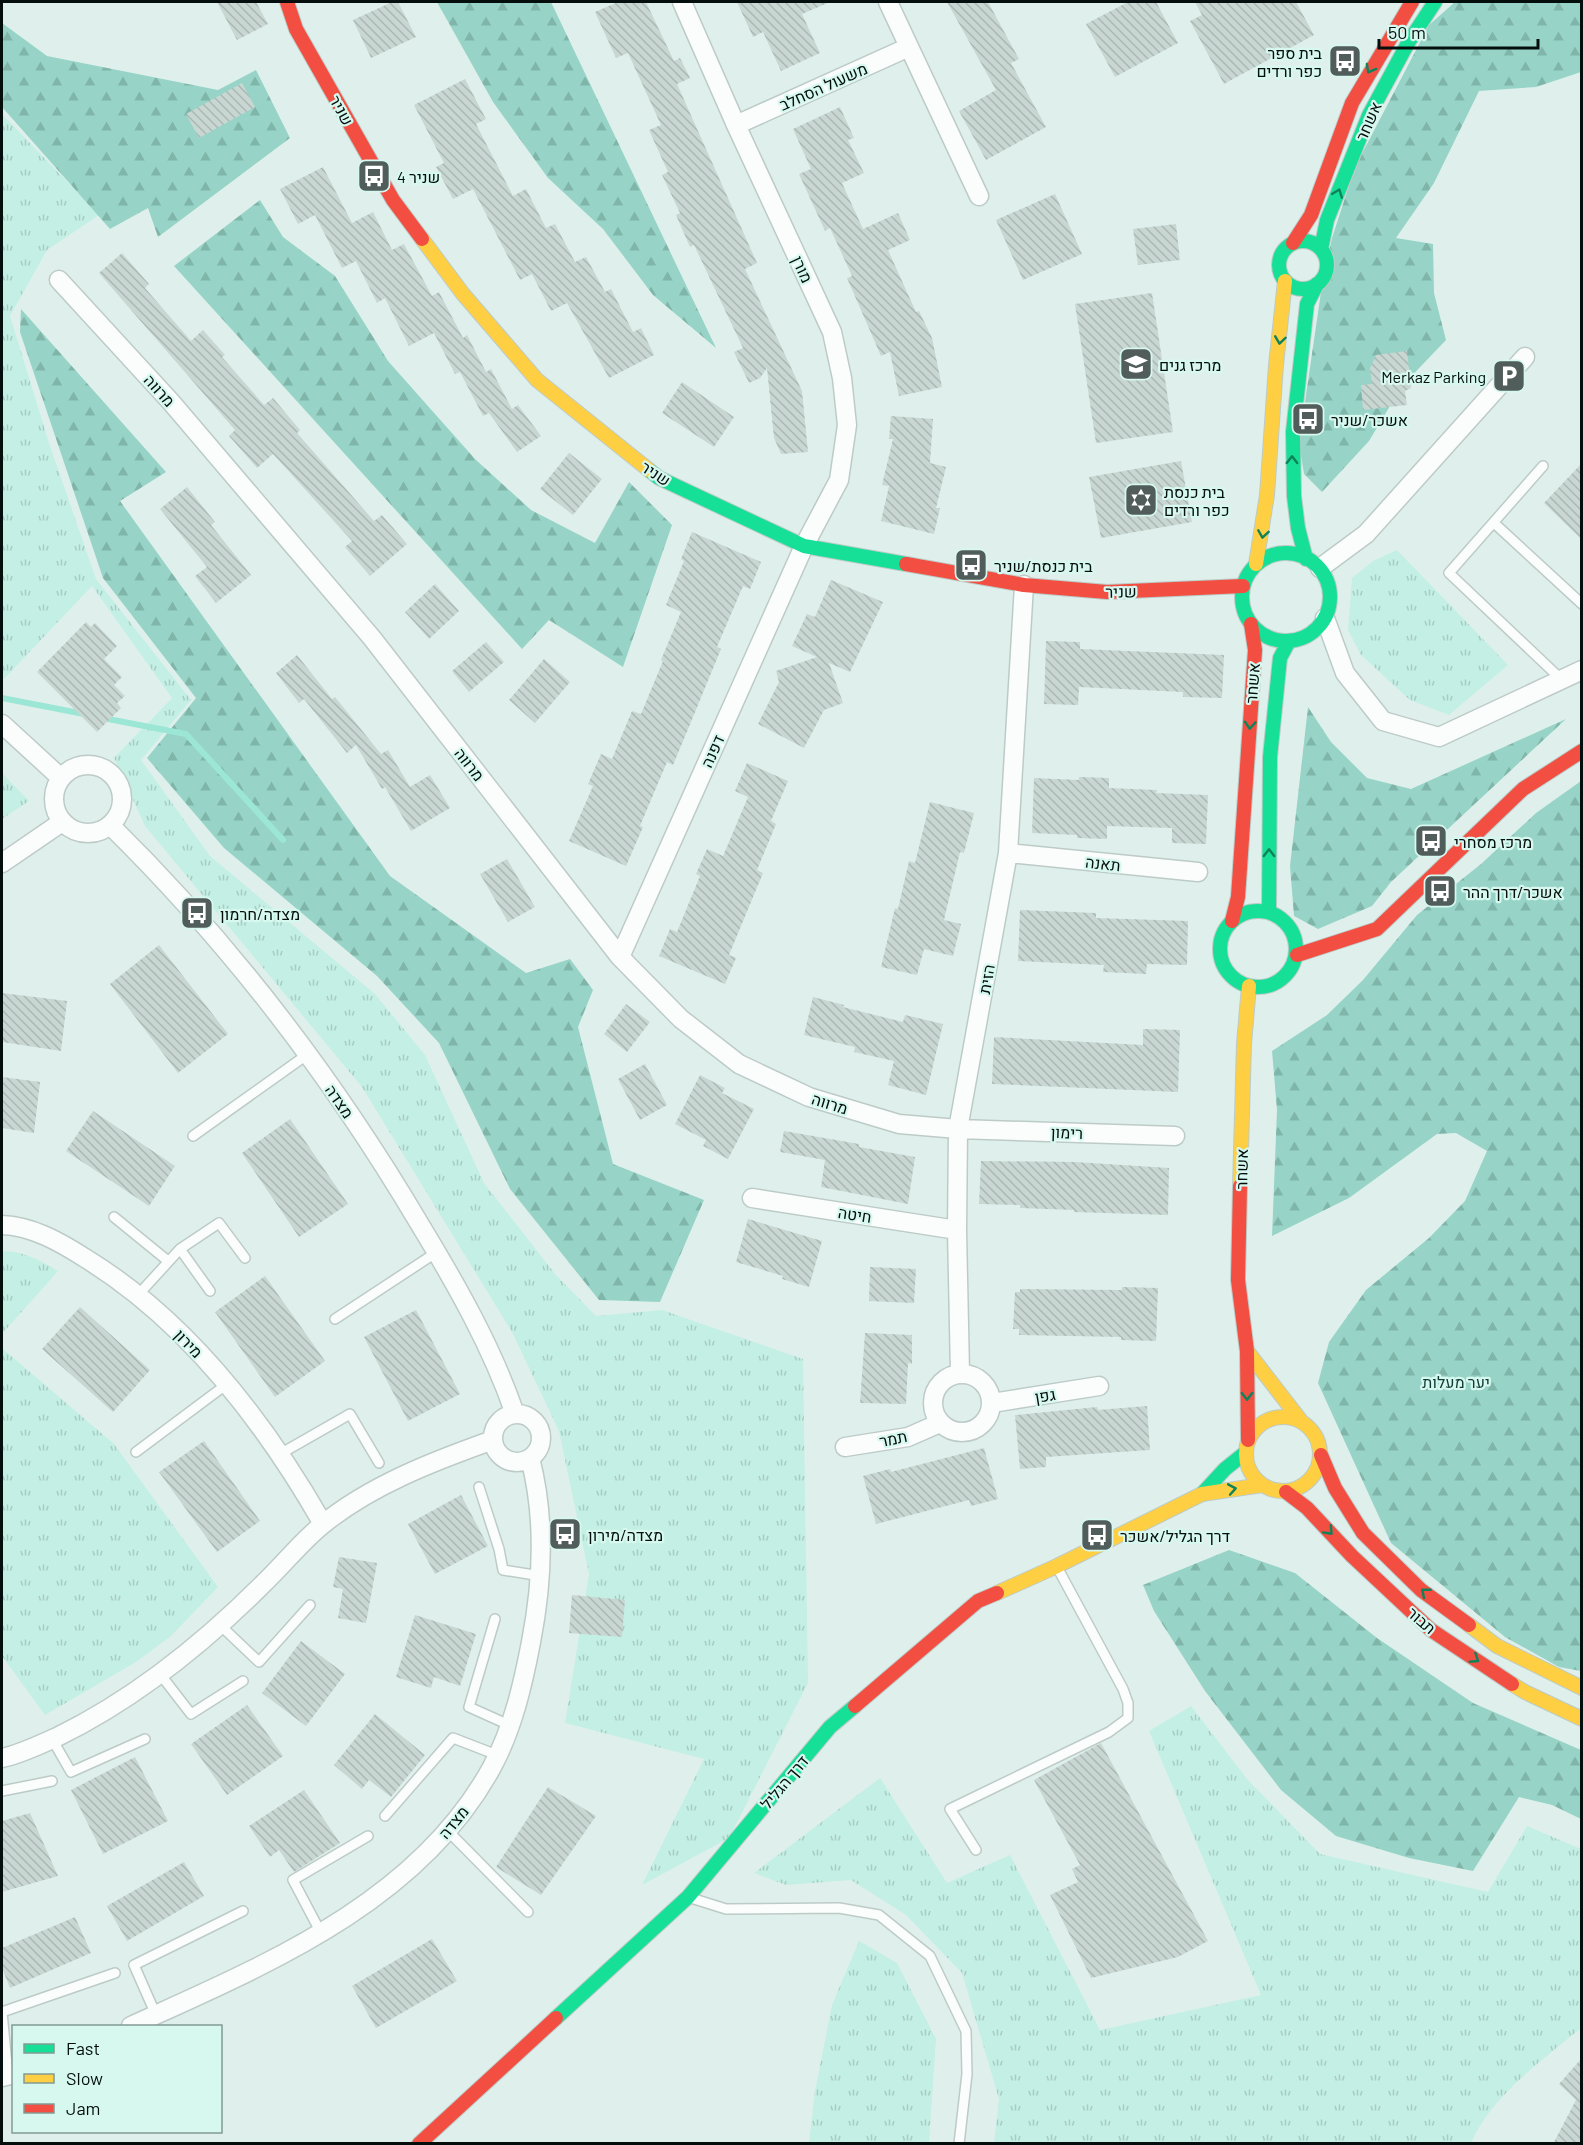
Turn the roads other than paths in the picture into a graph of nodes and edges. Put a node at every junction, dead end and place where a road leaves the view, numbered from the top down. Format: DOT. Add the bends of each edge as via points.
graph roads {
  1 [pos="287,2"];
  2 [pos="682,2"];
  3 [pos="888,2"];
  4 [pos="1412,2"];
  5 [pos="1435,2"];
  6 [pos="909,47"];
  7 [pos="736,125"];
  8 [pos="979,196"];
  9 [pos="1293,243"];
  10 [pos="1321,249"];
  11 [pos="59,280"];
  12 [pos="1285,281"];
  13 [pos="1317,284"];
  14 [pos="1525,357"];
  15 [pos="1543,466"];
  16 [pos="1494,523"];
  17 [pos="804,546"];
  18 [pos="1313,563"];
  19 [pos="1256,564"];
  20 [pos="1024,585"];
  21 [pos="1243,586"];
  22 [pos="1581,604"];
  23 [pos="1325,618"];
  24 [pos="1251,624"];
  25 [pos="1289,641"];
  26 [pos="1581,670"];
  27 [pos="1562,680"];
  28 [pos="2,724"];
  29 [pos="1581,751"];
  30 [pos="61,778"];
  31 [pos="62,822"];
  32 [pos="110,825"];
  33 [pos="1008,853"];
  34 [pos="2,863"];
  35 [pos="1198,872"];
  36 [pos="1269,912"];
  37 [pos="1232,921"];
  38 [pos="1297,955"];
  39 [pos="620,957"];
  40 [pos="1249,986"];
  41 [pos="308,1054"];
  42 [pos="958,1129"];
  43 [pos="193,1136"];
  44 [pos="1175,1136"];
  45 [pos="752,1198"];
  46 [pos="114,1217"];
  47 [pos="2,1225"];
  48 [pos="957,1230"];
  49 [pos="180,1249"];
  50 [pos="437,1252"];
  51 [pos="245,1258"];
  52 [pos="168,1261"];
  53 [pos="210,1291"];
  54 [pos="138,1295"];
  55 [pos="335,1319"];
  56 [pos="1247,1351"];
  57 [pos="960,1373"];
  58 [pos="227,1384"];
  59 [pos="1099,1386"];
  60 [pos="992,1403"];
  61 [pos="515,1414"];
  62 [pos="1301,1421"];
  63 [pos="940,1423"];
  64 [pos="493,1440"];
  65 [pos="845,1447"];
  66 [pos="1247,1447"];
  67 [pos="136,1452"];
  68 [pos="280,1454"];
  69 [pos="1321,1455"];
  70 [pos="530,1458"];
  71 [pos="379,1463"];
  72 [pos="1262,1485"];
  73 [pos="479,1487"];
  74 [pos="1286,1491"];
  75 [pos="1202,1494"];
  76 [pos="323,1524"];
  77 [pos="1057,1566"];
  78 [pos="541,1576"];
  79 [pos="310,1605"];
  80 [pos="495,1619"];
  81 [pos="220,1625"];
  82 [pos="160,1674"];
  83 [pos="243,1681"];
  84 [pos="1581,1688"];
  85 [pos="1581,1719"];
  86 [pos="509,1725"];
  87 [pos="52,1739"];
  88 [pos="145,1739"];
  89 [pos="497,1755"];
  90 [pos="2,1758"];
  91 [pos="52,1781"];
  92 [pos="2,1791"];
  93 [pos="385,1816"];
  94 [pos="447,1830"];
  95 [pos="368,1836"];
  96 [pos="976,1850"];
  97 [pos="688,1897"];
  98 [pos="243,1911"];
  99 [pos="528,1912"];
  100 [pos="321,1933"];
  101 [pos="115,1973"];
  102 [pos="156,2015"];
  103 [pos="133,2025"];
  104 [pos="8,2076"];
  105 [pos="419,2144"];
  106 [pos="959,2144"];
  1 -- 17 [label="street, שניר" via="297,29 393,200 462,294 537,380 659,478"];
  2 -- 7 [label="street, מורן"];
  3 -- 6 [label="street"];
  4 -- 9 [label="street, אשחר, one-way" via="1352,103 1311,215"];
  10 -- 5 [label="street, אשחר, one-way" via="1327,220 1369,115"];
  6 -- 7 [label="street, משעול הסחלב"];
  6 -- 8 [label="street"];
  7 -- 17 [label="street, מורן" via="832,332 842,378 847,425 839,480"];
  9 -- 10 [label="street" via="1305,241"];
  9 -- 12 [label="street" via="1283,250 1278,266"];
  10 -- 13 [label="street" via="1326,270"];
  11 -- 39 [label="street, מרווה" via="171,402 372,638"];
  12 -- 13 [label="street" via="1300,288"];
  12 -- 19 [label="street, one-way" via="1263,535"];
  18 -- 13 [label="street, one-way" via="1298,535 1291,461 1307,304"];
  14 -- 18 [label="street" via="1366,534"];
  15 -- 16 [label="lane"];
  16 -- 22 [label="lane"];
  16 -- 27 [label="lane" via="1449,573"];
  17 -- 20 [label="street, שניר"];
  17 -- 39 [label="street, דפנה"];
  18 -- 19 [label="street" via="1290,552 1269,555"];
  18 -- 23 [label="street" via="1328,583 1330,601"];
  19 -- 21 [label="street"];
  20 -- 21 [label="street, שניר" via="1107,592"];
  20 -- 33 [label="street, הזית"];
  21 -- 24 [label="street" via="1242,600"];
  23 -- 25 [label="street" via="1316,630"];
  23 -- 27 [label="street" via="1345,674 1383,721 1439,737"];
  24 -- 25 [label="street" via="1261,634"];
  24 -- 37 [label="street, אשחר, one-way" via="1255,650 1238,897"];
  36 -- 25 [label="street, אשחר, one-way" via="1270,757 1280,658"];
  26 -- 27 [label="street"];
  28 -- 30 [label="street"];
  29 -- 38 [label="street" via="1523,789 1377,929"];
  30 -- 31 [label="street" via="54,792 54,808"];
  30 -- 32 [label="street" via="77,766 88,765 98,766 115,778 122,797 121,808"];
  31 -- 32 [label="street" via="86,833"];
  31 -- 34 [label="street"];
  32 -- 41 [label="street, מצדה" via="213,934"];
  33 -- 35 [label="street, תאנה"];
  33 -- 42 [label="street, הזית"];
  36 -- 37 [label="street" via="1249,911"];
  36 -- 38 [label="street" via="1293,933"];
  37 -- 40 [label="street" via="1225,930 1220,953 1229,974"];
  38 -- 40 [label="street" via="1285,977 1262,988"];
  39 -- 42 [label="street, מרווה" via="681,1019 739,1064 809,1097 876,1118"];
  40 -- 56 [label="street, אשחר" via="1238,1280"];
  41 -- 43 [label="lane"];
  41 -- 50 [label="street, מצדה" via="371,1145"];
  42 -- 44 [label="street, רימון"];
  42 -- 48 [label="street, הזית"];
  45 -- 48 [label="street, חיטה"];
  46 -- 52 [label="lane"];
  47 -- 54 [label="street, מירון" via="48,1236"];
  48 -- 57 [label="street, הזית"];
  49 -- 51 [label="lane" via="219,1223"];
  49 -- 52 [label="lane"];
  49 -- 53 [label="lane"];
  50 -- 55 [label="lane"];
  50 -- 61 [label="street, מצדה" via="474,1318"];
  52 -- 54 [label="lane"];
  54 -- 58 [label="street, מירון"];
  56 -- 62 [label="street"];
  56 -- 66 [label="street, אשחר, one-way"];
  57 -- 60 [label="street" via="982,1381"];
  57 -- 63 [label="street" via="940,1382 934,1392 934,1414"];
  58 -- 67 [label="lane"];
  58 -- 68 [label="street, מירון"];
  59 -- 60 [label="street, גפן"];
  60 -- 63 [label="street" via="983,1424 969,1432 954,1431"];
  61 -- 64 [label="street" via="501,1420"];
  61 -- 70 [label="street" via="528,1417 540,1434 538,1447"];
  62 -- 66 [label="street" via="1292,1417 1272,1418 1255,1429"];
  62 -- 69 [label="street" via="1316,1435"];
  63 -- 65 [label="street, תמר" via="908,1437"];
  64 -- 70 [label="street" via="504,1458 517,1462"];
  64 -- 76 [label="street" via="409,1474"];
  66 -- 72 [label="street" via="1247,1466"];
  66 -- 75 [label="street, דרך הגליל"];
  68 -- 71 [label="lane" via="350,1413"];
  68 -- 76 [label="street, מירון"];
  69 -- 74 [label="street" via="1319,1466 1306,1484"];
  84 -- 69 [label="street, תבור, one-way" via="1497,1646 1421,1590 1363,1533 1335,1488"];
  70 -- 78 [label="street, מצדה" via="540,1505"];
  72 -- 74 [label="street"];
  75 -- 72 [label="street, דרך הגליל, one-way"];
  73 -- 78 [label="lane" via="503,1570"];
  74 -- 85 [label="street, תבור, one-way" via="1431,1630 1525,1692"];
  75 -- 77 [label="street, דרך הגליל"];
  76 -- 81 [label="street"];
  77 -- 96 [label="lane" via="1123,1689 1128,1718 1110,1732 950,1809"];
  77 -- 97 [label="street, דרך הגליל" via="978,1601 831,1727"];
  78 -- 86 [label="street, מצדה" via="527,1661"];
  79 -- 81 [label="lane" via="259,1662"];
  80 -- 86 [label="lane" via="469,1707"];
  81 -- 82 [label="street"];
  82 -- 83 [label="lane" via="191,1714"];
  82 -- 87 [label="street" via="133,1694"];
  86 -- 89 [label="street, מצדה"];
  87 -- 88 [label="lane" via="71,1772"];
  87 -- 90 [label="street"];
  89 -- 93 [label="lane" via="453,1738"];
  89 -- 94 [label="street, מצדה" via="463,1812"];
  91 -- 92 [label="lane"];
  94 -- 99 [label="lane"];
  94 -- 100 [label="street, מצדה" via="387,1889"];
  95 -- 100 [label="lane" via="293,1880"];
  97 -- 105 [label="street, דרך הגליל"];
  97 -- 106 [label="lane" via="726,1909 839,1908 879,1915 930,1956 966,2031 967,2074"];
  98 -- 102 [label="lane" via="134,1965"];
  100 -- 102 [label="street, מצדה"];
  101 -- 104 [label="lane" via="2,2012"];
  102 -- 103 [label="street, מצדה"];
}
